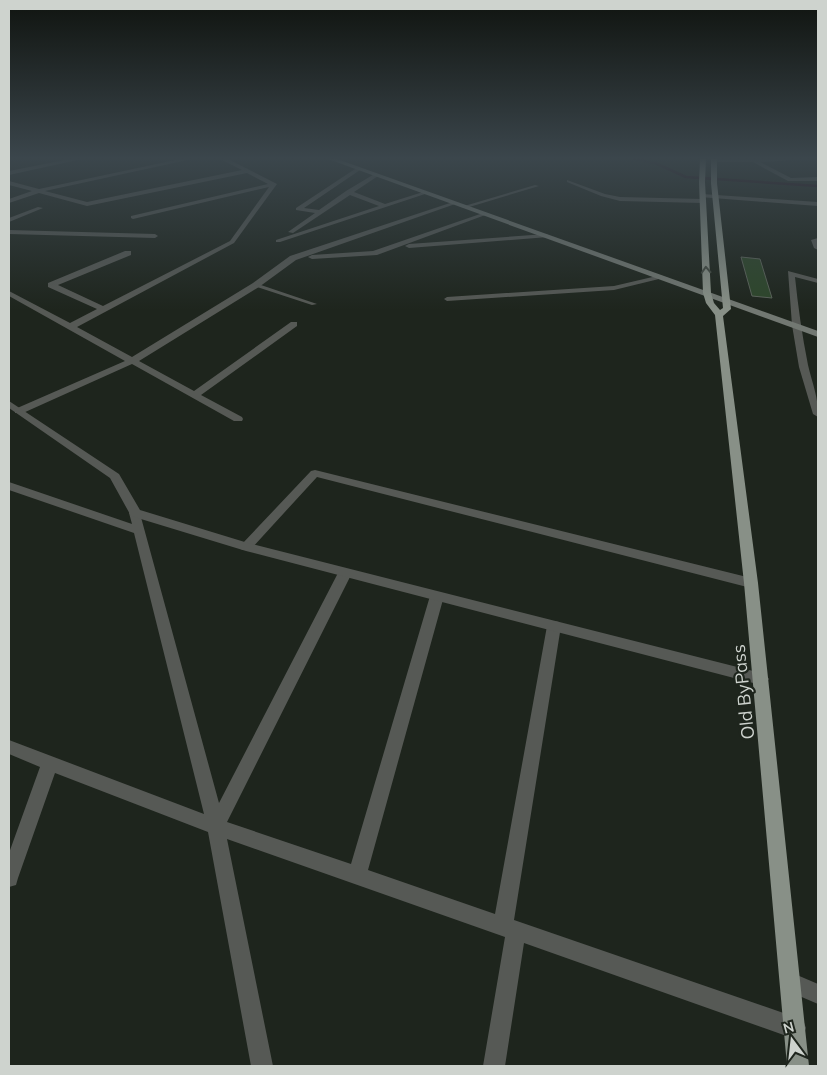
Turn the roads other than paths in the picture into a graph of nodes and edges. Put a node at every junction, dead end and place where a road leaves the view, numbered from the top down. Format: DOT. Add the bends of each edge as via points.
graph roads {
  1 [pos="37,209"];
  2 [pos="166,209"];
  3 [pos="256,209"];
  4 [pos="299,209"];
  5 [pos="324,209"];
  6 [pos="375,209"];
  7 [pos="439,209"];
  8 [pos="471,209"];
  9 [pos="703,209"];
  10 [pos="716,209"];
  11 [pos="320,212"];
  12 [pos="485,214"];
  13 [pos="133,217"];
  14 [pos="9,220"];
  15 [pos="9,232"];
  16 [pos="155,236"];
  17 [pos="546,236"];
  18 [pos="818,240"];
  19 [pos="391,247"];
  20 [pos="818,248"];
  21 [pos="128,253"];
  22 [pos="293,258"];
  23 [pos="661,277"];
  24 [pos="818,281"];
  25 [pos="256,285"];
  26 [pos="9,293"];
  27 [pos="707,294"];
  28 [pos="447,299"];
  29 [pos="726,300"];
  30 [pos="314,304"];
  31 [pos="105,310"];
  32 [pos="719,315"];
  33 [pos="294,324"];
  34 [pos="796,326"];
  35 [pos="70,327"];
  36 [pos="818,334"];
  37 [pos="132,361"];
  38 [pos="194,395"];
  39 [pos="14,408"];
  40 [pos="818,414"];
  41 [pos="238,420"];
  42 [pos="9,486"];
  43 [pos="135,513"];
  44 [pos="140,531"];
  45 [pos="246,547"];
  46 [pos="344,572"];
  47 [pos="751,583"];
  48 [pos="437,596"];
  49 [pos="554,626"];
  50 [pos="761,679"];
  51 [pos="9,747"];
  52 [pos="50,763"];
  53 [pos="216,826"];
  54 [pos="357,875"];
  55 [pos="9,878"];
  56 [pos="510,929"];
  57 [pos="790,982"];
  58 [pos="818,994"];
  59 [pos="795,1028"];
  60 [pos="262,1066"];
  61 [pos="494,1066"];
  62 [pos="798,1066"];
  1 -- 14 [label="street"];
  2 -- 13 [label="street"];
  3 -- 31 [label="street" via="232,242"];
  4 -- 11 [label="street"];
  5 -- 11 [label="street"];
  6 -- 11 [label="street" via="278,241"];
  7 -- 22 [label="street"];
  8 -- 12 [label="main road"];
  27 -- 9 [label="main road, Old ByPass, one-way"];
  10 -- 29 [label="main road"];
  12 -- 17 [label="main road"];
  12 -- 19 [label="street"];
  15 -- 16 [label="street"];
  17 -- 19 [label="street"];
  17 -- 23 [label="main road"];
  18 -- 20 [label="street" via="815,240"];
  19 -- 22 [label="street" via="374,253"];
  21 -- 31 [label="street" via="51,285"];
  22 -- 25 [label="street"];
  23 -- 27 [label="main road"];
  23 -- 28 [label="lane" via="614,288"];
  24 -- 34 [label="street" via="792,273"];
  25 -- 30 [label="lane"];
  25 -- 37 [label="street"];
  26 -- 35 [label="street"];
  27 -- 29 [label="main road"];
  27 -- 32 [label="main road, Old ByPass"];
  29 -- 32 [label="main road" via="726,309"];
  29 -- 34 [label="main road"];
  31 -- 35 [label="street"];
  32 -- 47 [label="main road, Old ByPass"];
  33 -- 38 [label="street"];
  34 -- 36 [label="main road"];
  34 -- 40 [label="street"];
  35 -- 37 [label="street"];
  37 -- 38 [label="street"];
  37 -- 39 [label="street"];
  38 -- 41 [label="street"];
  39 -- 43 [label="street" via="115,476"];
  42 -- 44 [label="street"];
  43 -- 44 [label="street"];
  43 -- 45 [label="street"];
  44 -- 53 [label="street"];
  45 -- 46 [label="street"];
  45 -- 47 [label="street" via="315,473"];
  46 -- 48 [label="street"];
  46 -- 53 [label="street"];
  47 -- 50 [label="main road, Old ByPass"];
  48 -- 49 [label="street"];
  48 -- 54 [label="street"];
  49 -- 50 [label="street"];
  49 -- 56 [label="street"];
  50 -- 57 [label="main road, Old ByPass"];
  51 -- 52 [label="street"];
  52 -- 53 [label="street"];
  52 -- 55 [label="street"];
  53 -- 54 [label="street"];
  53 -- 60 [label="street"];
  54 -- 56 [label="street"];
  56 -- 59 [label="street"];
  56 -- 61 [label="street"];
  57 -- 58 [label="street"];
  57 -- 59 [label="main road, Old ByPass"];
  59 -- 62 [label="main road, Old ByPass"];
}
